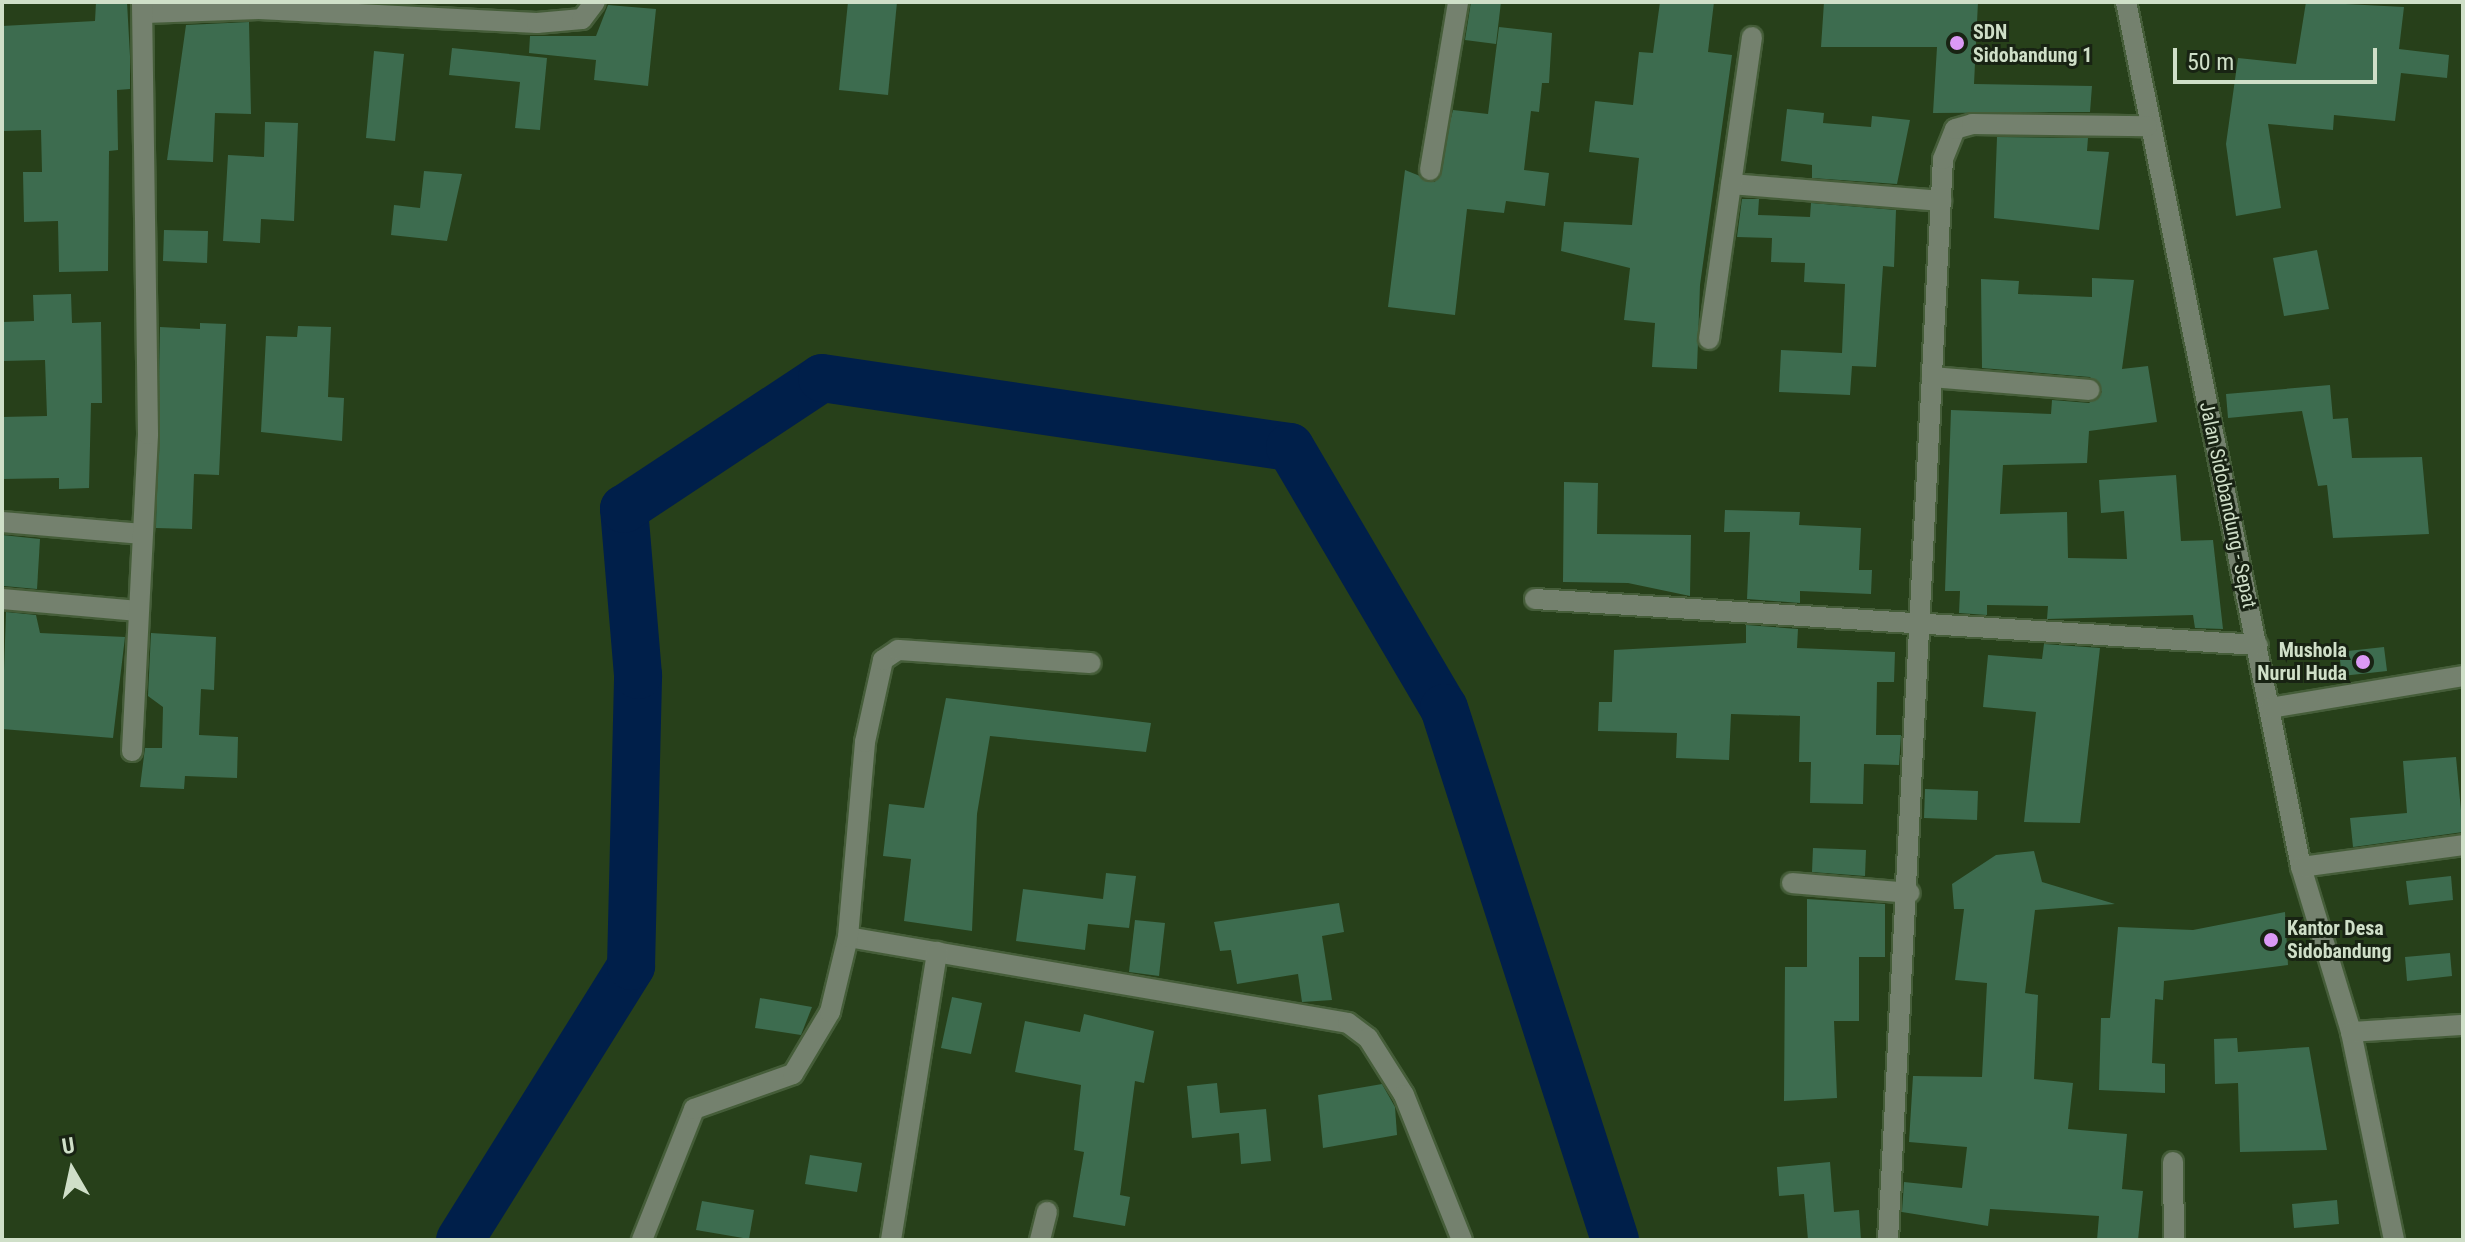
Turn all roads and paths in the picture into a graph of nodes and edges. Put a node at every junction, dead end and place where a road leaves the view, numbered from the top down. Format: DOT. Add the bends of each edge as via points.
graph roads {
  1 [pos="595,2"];
  2 [pos="1458,2"];
  3 [pos="2126,2"];
  4 [pos="143,8"];
  5 [pos="1752,37"];
  6 [pos="2147,126"];
  7 [pos="1430,170"];
  8 [pos="1731,184"];
  9 [pos="1941,201"];
  10 [pos="1709,339"];
  11 [pos="1932,377"];
  12 [pos="2089,390"];
  13 [pos="2,522"];
  14 [pos="142,534"];
  15 [pos="2,599"];
  16 [pos="1535,599"];
  17 [pos="138,611"];
  18 [pos="1920,625"];
  19 [pos="2258,645"];
  20 [pos="1091,663"];
  21 [pos="2463,676"];
  22 [pos="2270,708"];
  23 [pos="132,751"];
  24 [pos="2463,845"];
  25 [pos="2301,867"];
  26 [pos="1792,883"];
  27 [pos="1910,893"];
  28 [pos="848,937"];
  29 [pos="937,952"];
  30 [pos="2463,1025"];
  31 [pos="2351,1032"];
  32 [pos="2173,1162"];
  33 [pos="1047,1212"];
  34 [pos="642,1240"];
  35 [pos="891,1240"];
  36 [pos="1040,1240"];
  37 [pos="1462,1240"];
  38 [pos="1888,1240"];
  39 [pos="2174,1240"];
  40 [pos="2394,1240"];
  1 -- 4 [label="street" via="582,19 537,23"];
  2 -- 7 [label="street"];
  3 -- 6 [label="street, Jalan Sidobandung - Sepat"];
  4 -- 14 [label="street"];
  5 -- 8 [label="street"];
  6 -- 9 [label="street" via="1955,129 1943,159"];
  6 -- 19 [label="street, Jalan Sidobandung - Sepat"];
  8 -- 9 [label="street"];
  8 -- 10 [label="street"];
  9 -- 11 [label="street"];
  11 -- 12 [label="street"];
  11 -- 18 [label="street"];
  13 -- 14 [label="street"];
  14 -- 17 [label="street"];
  15 -- 17 [label="street"];
  16 -- 18 [label="street"];
  17 -- 23 [label="street"];
  18 -- 19 [label="street"];
  18 -- 27 [label="street"];
  19 -- 22 [label="street, Jalan Sidobandung - Sepat"];
  20 -- 28 [label="street" via="888,654 865,742"];
  21 -- 22 [label="street"];
  22 -- 25 [label="street, Jalan Sidobandung - Sepat"];
  24 -- 25 [label="street"];
  25 -- 31 [label="street, Jalan Sidobandung - Sepat"];
  26 -- 27 [label="street"];
  27 -- 38 [label="street"];
  28 -- 29 [label="street"];
  28 -- 34 [label="street" via="814,1047 793,1074 712,1097 694,1109"];
  29 -- 35 [label="street"];
  29 -- 37 [label="street" via="1348,1023 1368,1038 1404,1095"];
  30 -- 31 [label="street"];
  31 -- 40 [label="street, Jalan Sidobandung - Sepat"];
  32 -- 39 [label="street"];
  33 -- 36 [label="street"];
}
